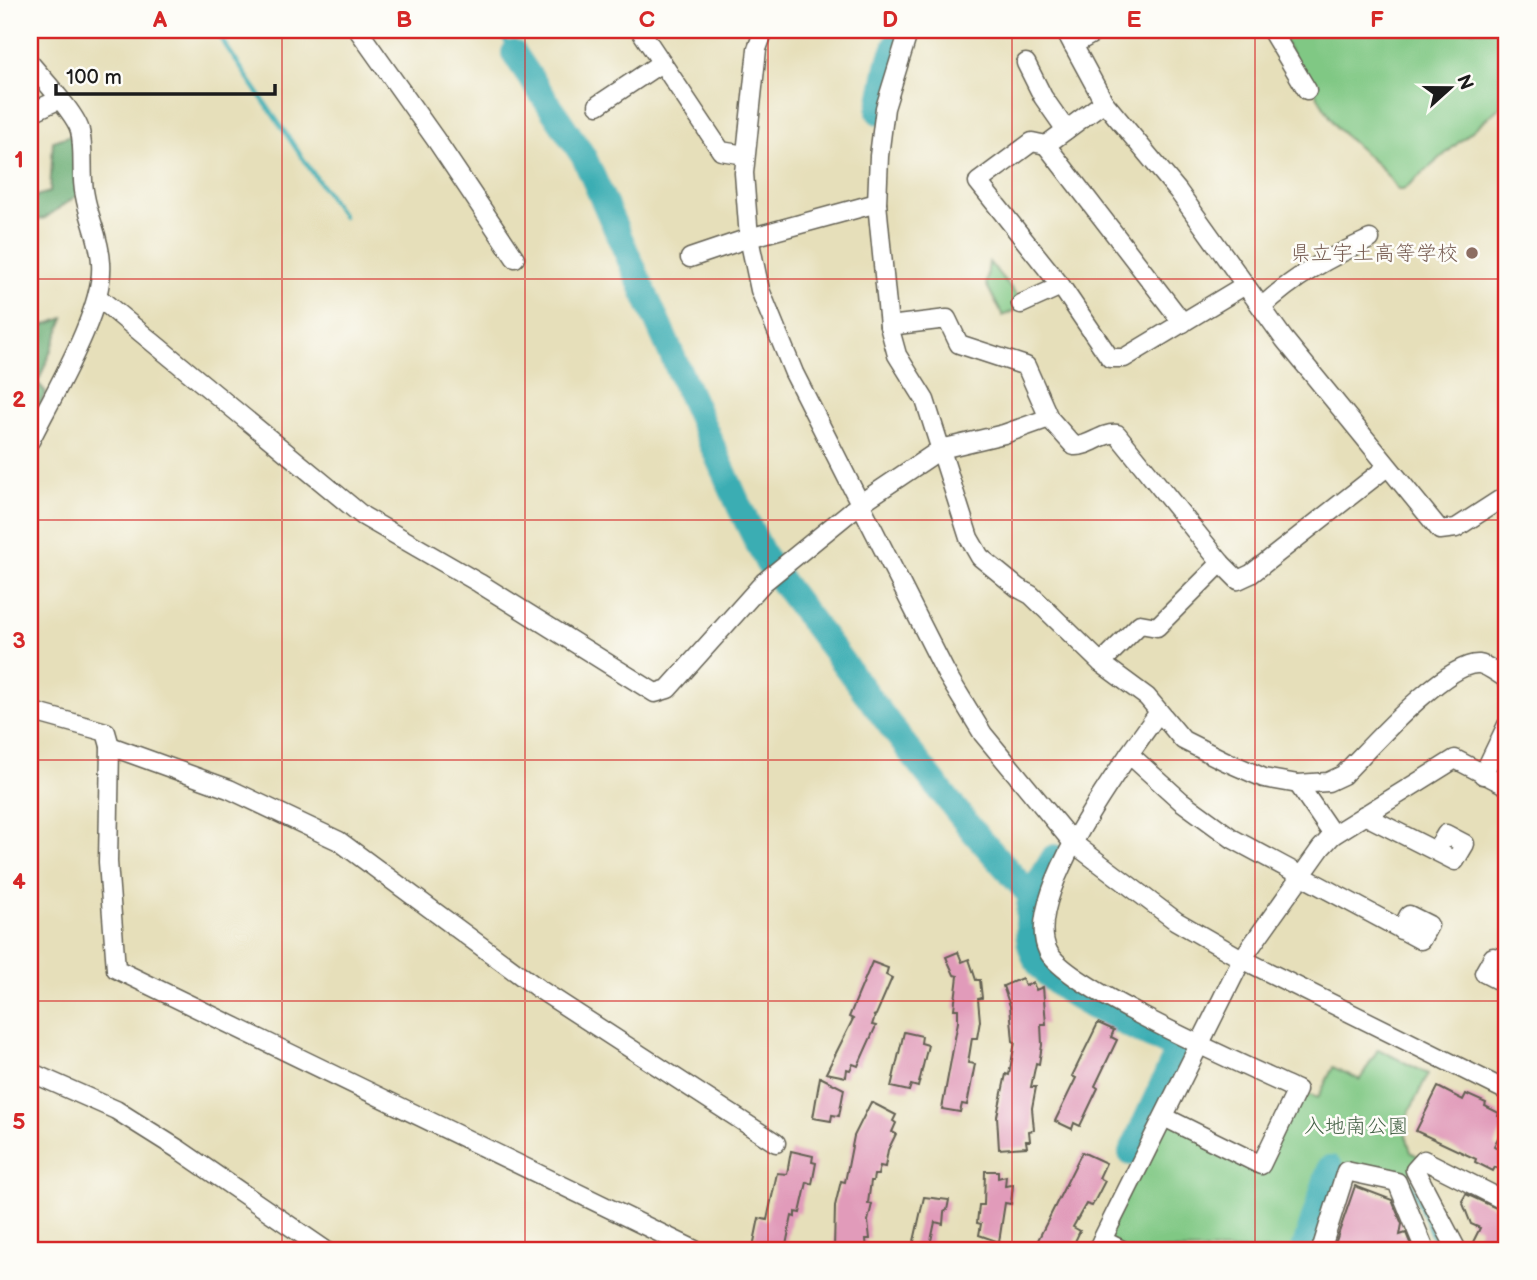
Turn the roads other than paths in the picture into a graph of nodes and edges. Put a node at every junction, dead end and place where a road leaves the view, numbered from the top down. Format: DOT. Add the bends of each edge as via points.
graph roads {
  1 [pos="358,30"];
  2 [pos="640,30"];
  3 [pos="764,30"];
  4 [pos="909,30"];
  5 [pos="1099,30"];
  6 [pos="1271,30"];
  7 [pos="1069,37"];
  8 [pos="30,63"];
  9 [pos="661,63"];
  10 [pos="1026,63"];
  11 [pos="1307,90"];
  12 [pos="58,100"];
  13 [pos="1104,102"];
  14 [pos="598,105"];
  15 [pos="30,113"];
  16 [pos="1066,130"];
  17 [pos="1046,145"];
  18 [pos="745,155"];
  19 [pos="877,203"];
  20 [pos="749,238"];
  21 [pos="1370,239"];
  22 [pos="515,258"];
  23 [pos="690,258"];
  24 [pos="1245,285"];
  25 [pos="1061,286"];
  26 [pos="99,298"];
  27 [pos="1021,304"];
  28 [pos="1262,307"];
  29 [pos="1183,323"];
  30 [pos="889,326"];
  31 [pos="1049,418"];
  32 [pos="30,442"];
  33 [pos="942,449"];
  34 [pos="1387,467"];
  35 [pos="1507,495"];
  36 [pos="861,503"];
  37 [pos="1220,564"];
  38 [pos="1101,663"];
  39 [pos="1507,680"];
  40 [pos="30,711"];
  41 [pos="1159,712"];
  42 [pos="1507,726"];
  43 [pos="110,746"];
  44 [pos="1129,754"];
  45 [pos="1483,775"];
  46 [pos="1298,784"];
  47 [pos="1507,786"];
  48 [pos="1364,815"];
  49 [pos="1332,835"];
  50 [pos="1073,843"];
  51 [pos="1436,851"];
  52 [pos="1300,877"];
  53 [pos="1401,930"];
  54 [pos="1242,959"];
  55 [pos="1507,964"];
  56 [pos="1505,980"];
  57 [pos="1200,1044"];
  58 [pos="30,1072"];
  59 [pos="1507,1091"];
  60 [pos="1164,1117"];
  61 [pos="776,1143"];
  62 [pos="1507,1202"];
  63 [pos="1100,1245"];
  64 [pos="325,1250"];
  65 [pos="695,1250"];
  66 [pos="1122,1250"];
  67 [pos="1326,1250"];
  68 [pos="1425,1250"];
  69 [pos="1457,1250"];
  1 -- 22 [label="street"];
  2 -- 9 [label="street"];
  3 -- 18 [label="street" via="757,49"];
  4 -- 19 [label="street" via="885,108"];
  5 -- 7 [label="street"];
  6 -- 11 [label="street"];
  7 -- 13 [label="street"];
  8 -- 12 [label="street"];
  9 -- 14 [label="street"];
  9 -- 18 [label="street" via="721,151"];
  10 -- 16 [label="street"];
  12 -- 15 [label="street"];
  12 -- 26 [label="street" via="72,113 80,130 85,195 102,266"];
  13 -- 16 [label="street"];
  13 -- 24 [label="street" via="1178,191"];
  16 -- 17 [label="street"];
  17 -- 25 [label="street" via="1032,142 978,182"];
  17 -- 29 [label="street"];
  18 -- 20 [label="street"];
  19 -- 20 [label="street"];
  19 -- 30 [label="street"];
  20 -- 23 [label="street"];
  20 -- 36 [label="street" via="760,290 781,343"];
  21 -- 28 [label="street" via="1310,270"];
  24 -- 28 [label="street"];
  24 -- 29 [label="street"];
  25 -- 27 [label="street"];
  25 -- 29 [label="street" via="1110,358 1124,358"];
  26 -- 32 [label="street"];
  26 -- 36 [label="street" via="363,516 655,693 668,690 764,582"];
  28 -- 34 [label="street"];
  30 -- 31 [label="street" via="947,319 959,344 1026,366"];
  30 -- 33 [label="street" via="897,355 925,400"];
  31 -- 33 [label="street"];
  31 -- 37 [label="street" via="1074,446 1112,433 1122,437"];
  33 -- 36 [label="street"];
  33 -- 38 [label="street" via="969,538 980,557 1031,595"];
  34 -- 35 [label="street" via="1440,530 1456,528"];
  34 -- 37 [label="street" via="1251,574 1237,580"];
  36 -- 50 [label="street" via="946,673 983,734"];
  37 -- 38 [label="street" via="1157,627 1140,624"];
  38 -- 41 [label="street" via="1147,697"];
  39 -- 46 [label="street" via="1480,664 1467,666 1425,692 1343,775 1328,782"];
  40 -- 43 [label="street" via="106,732"];
  41 -- 44 [label="street"];
  41 -- 46 [label="street" via="1183,740 1264,778"];
  42 -- 45 [label="street"];
  43 -- 61 [label="street" via="229,789 339,841 540,989"];
  43 -- 65 [label="street" via="108,862 116,969"];
  44 -- 50 [label="street"];
  44 -- 52 [label="street" via="1233,839"];
  45 -- 47 [label="street"];
  45 -- 48 [label="street" via="1455,759"];
  46 -- 49 [label="street"];
  48 -- 49 [label="street"];
  48 -- 51 [label="street"];
  49 -- 52 [label="street"];
  50 -- 54 [label="street" via="1176,921"];
  50 -- 57 [label="street" via="1048,900 1043,928 1048,951 1061,968 1088,986"];
  52 -- 53 [label="street"];
  52 -- 54 [label="street"];
  54 -- 57 [label="street"];
  54 -- 59 [label="street"];
  55 -- 56 [label="street" via="1493,957 1484,974"];
  57 -- 60 [label="street"];
  57 -- 60 [label="street" via="1297,1090 1261,1165"];
  58 -- 64 [label="street" via="116,1111"];
  60 -- 63 [label="street"];
  62 -- 69 [label="street" via="1424,1160 1415,1170"];
  63 -- 66 [label="street"];
  67 -- 68 [label="street" via="1322,1247 1346,1171 1397,1182"];
}
